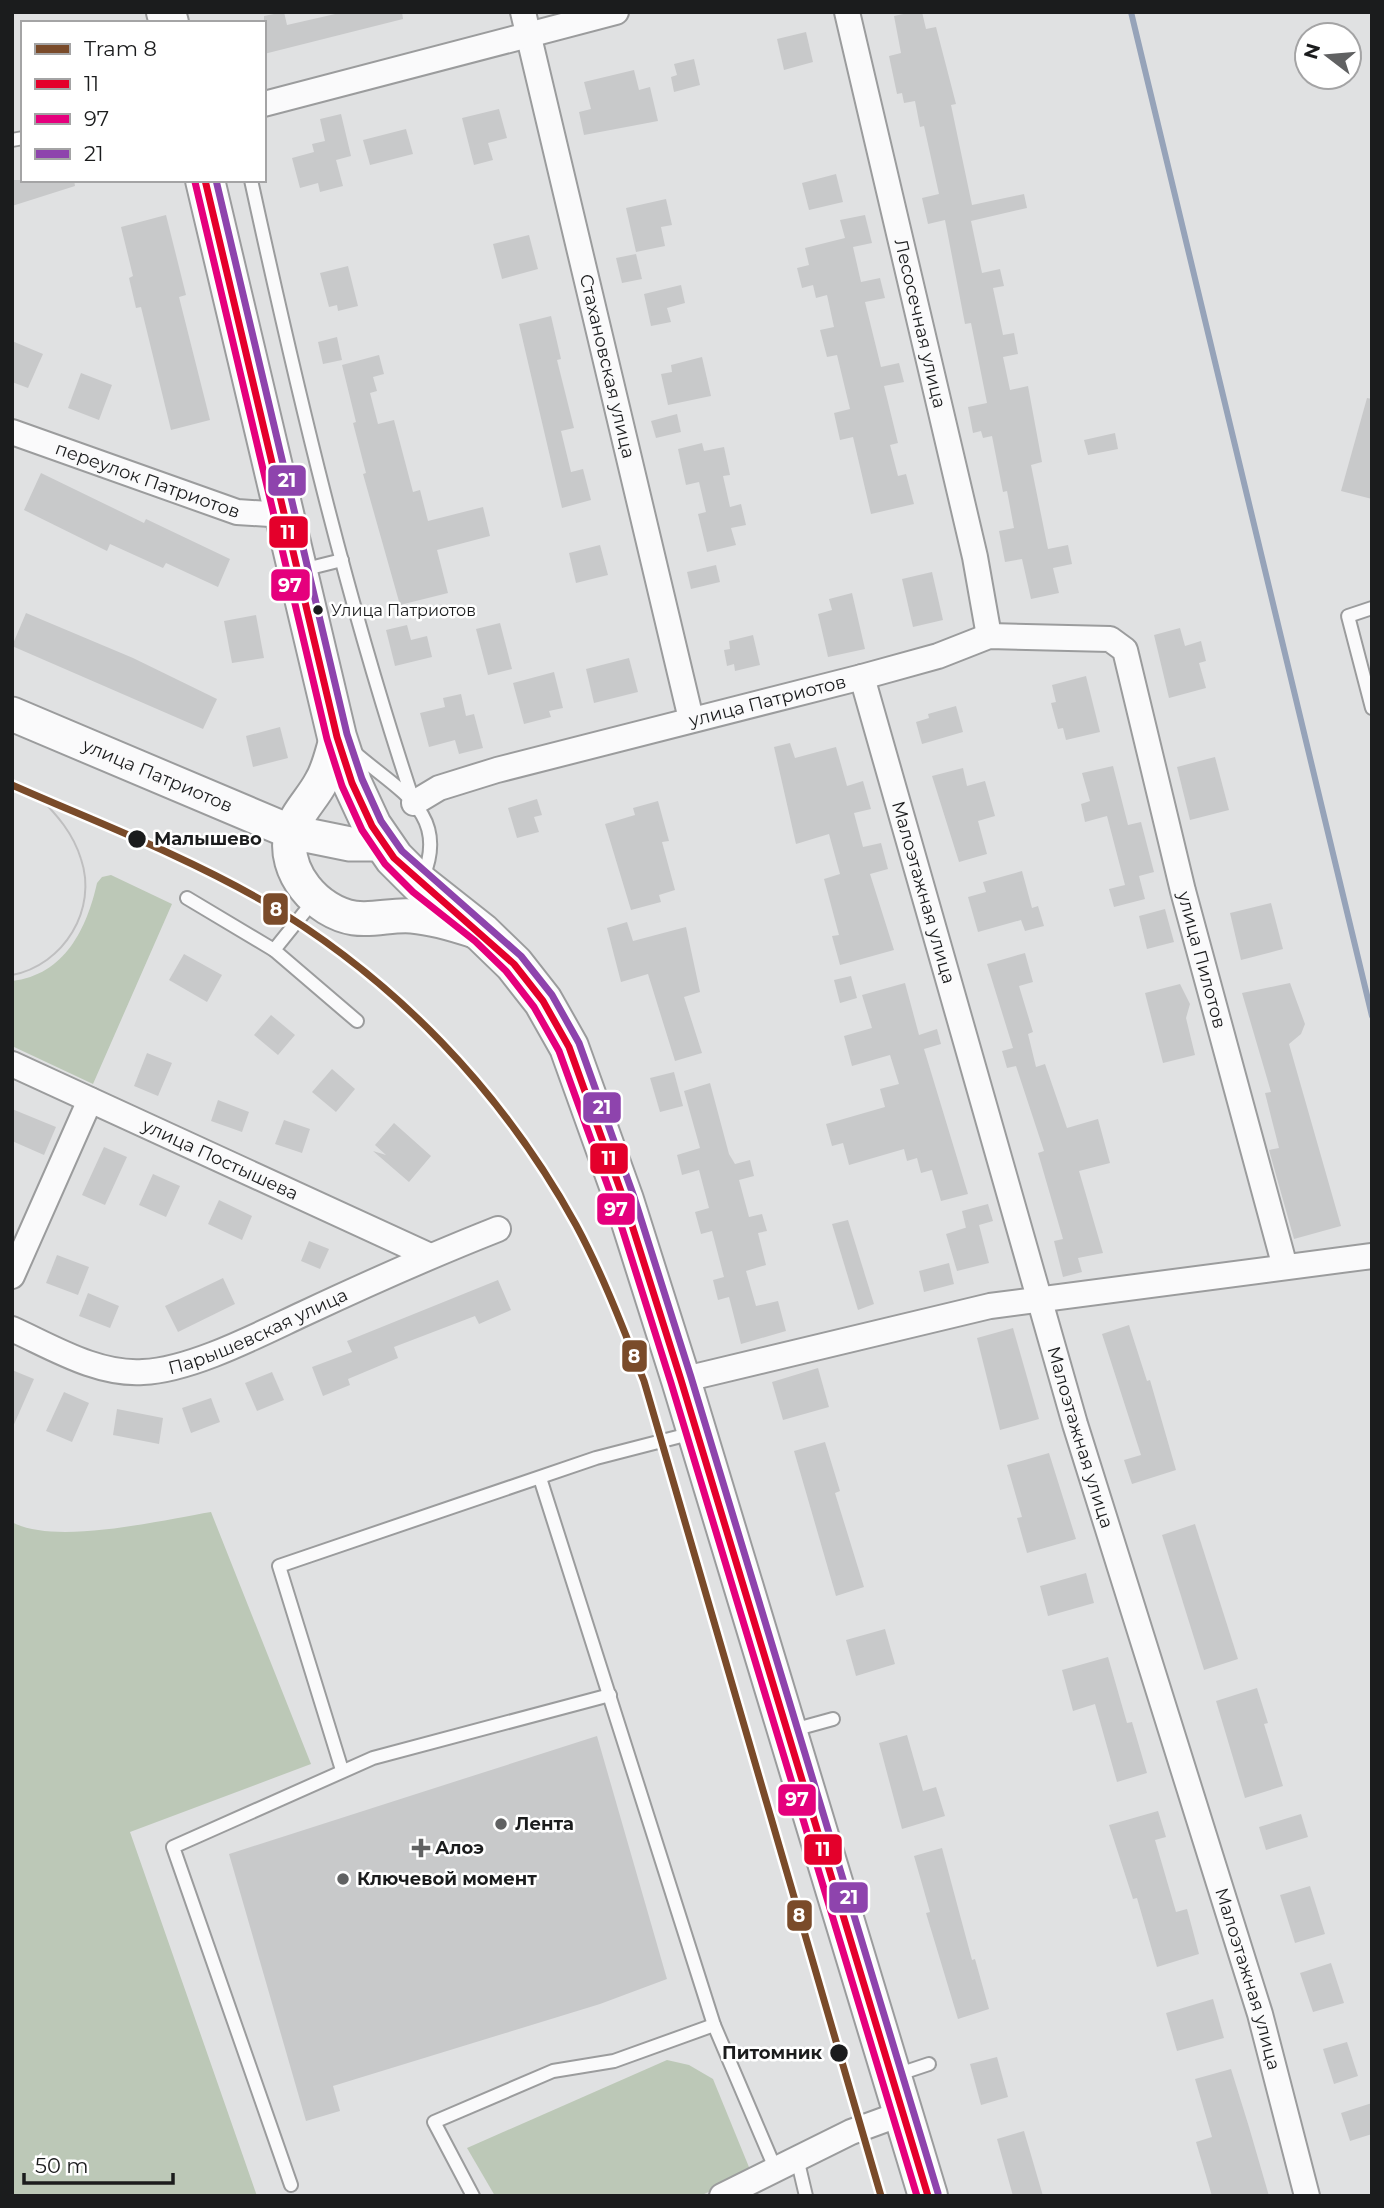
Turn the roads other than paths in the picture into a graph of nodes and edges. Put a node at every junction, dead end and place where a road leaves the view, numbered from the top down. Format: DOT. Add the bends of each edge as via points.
graph roads {
  1 [pos="617,12"];
  2 [pos="847,12"];
  3 [pos="526,23"];
  4 [pos="266,103"];
  5 [pos="205,182"];
  6 [pos="251,182"];
  7 [pos="12,432"];
  8 [pos="285,515"];
  9 [pos="342,559"];
  10 [pos="298,572"];
  11 [pos="1372,608"];
  12 [pos="989,636"];
  13 [pos="1125,650"];
  14 [pos="863,677"];
  15 [pos="1372,708"];
  16 [pos="12,714"];
  17 [pos="691,719"];
  18 [pos="337,737"];
  19 [pos="414,803"];
  20 [pos="291,832"];
  21 [pos="385,845"];
  22 [pos="420,884"];
  23 [pos="187,898"];
  24 [pos="314,899"];
  25 [pos="378,920"];
  26 [pos="482,933"];
  27 [pos="274,950"];
  28 [pos="357,1021"];
  29 [pos="12,1064"];
  30 [pos="90,1100"];
  31 [pos="498,1229"];
  32 [pos="430,1256"];
  33 [pos="1372,1256"];
  34 [pos="1285,1267"];
  35 [pos="12,1276"];
  36 [pos="1041,1298"];
  37 [pos="12,1329"];
  38 [pos="681,1380"];
  39 [pos="697,1432"];
  40 [pos="540,1478"];
  41 [pos="610,1695"];
  42 [pos="833,1718"];
  43 [pos="789,1731"];
  44 [pos="342,1770"];
  45 [pos="714,2025"];
  46 [pos="929,2064"];
  47 [pos="892,2076"];
  48 [pos="903,2113"];
  49 [pos="786,2163"];
  50 [pos="291,2185"];
  51 [pos="474,2196"];
  52 [pos="722,2196"];
  53 [pos="806,2196"];
  54 [pos="929,2196"];
  55 [pos="1307,2196"];
  1 -- 3 [label="street"];
  2 -- 12 [label="street, Лесосечная улица" via="975,557"];
  3 -- 4 [label="street"];
  3 -- 17 [label="street, Стахановская улица"];
  5 -- 8 [label="main road"];
  6 -- 9 [label="lane" via="290,360"];
  7 -- 8 [label="street, переулок Патриотов" via="237,512"];
  8 -- 10 [label="main road"];
  9 -- 10 [label="lane"];
  9 -- 19 [label="lane" via="366,656"];
  10 -- 18 [label="main road"];
  11 -- 15 [label="lane" via="1348,616"];
  12 -- 13 [label="street, улица Патриотов" via="1099,637"];
  12 -- 14 [label="street, улица Патриотов"];
  13 -- 34 [label="street, улица Пилотов" via="1183,891"];
  14 -- 17 [label="street, улица Патриотов"];
  14 -- 36 [label="street, Малоэтажная улица"];
  16 -- 20 [label="main road, улица Патриотов"];
  17 -- 19 [label="street, улица Патриотов" via="497,770 439,788"];
  18 -- 19 [label="lane"];
  18 -- 20 [label="main road" via="323,780"];
  18 -- 21 [label="main road" via="352,783"];
  19 -- 22 [label="lane" via="429,823 431,857"];
  20 -- 21 [label="main road, улица Патриотов" via="350,845"];
  20 -- 24 [label="main road" via="292,864"];
  21 -- 22 [label="main road"];
  22 -- 25 [label="lane" via="405,905"];
  22 -- 26 [label="main road"];
  23 -- 27 [label="lane"];
  24 -- 25 [label="main road" via="328,910 352,918"];
  24 -- 27 [label="lane"];
  25 -- 26 [label="main road" via="435,918"];
  26 -- 38 [label="main road" via="543,1001 569,1047"];
  27 -- 28 [label="lane"];
  29 -- 30 [label="street, улица Постышева"];
  30 -- 32 [label="street, улица Постышева"];
  30 -- 35 [label="street"];
  31 -- 32 [label="street, Парышевская улица"];
  32 -- 37 [label="street, Парышевская улица" via="236,1345 143,1372 88,1362"];
  33 -- 34 [label="street"];
  34 -- 36 [label="street"];
  36 -- 38 [label="street"];
  36 -- 55 [label="street, Малоэтажная улица" via="1074,1424 1259,2014"];
  38 -- 39 [label="main road"];
  39 -- 40 [label="lane"];
  39 -- 43 [label="main road"];
  40 -- 41 [label="lane"];
  40 -- 44 [label="lane" via="279,1566"];
  41 -- 44 [label="lane"];
  41 -- 45 [label="lane"];
  42 -- 43 [label="lane"];
  43 -- 47 [label="main road"];
  44 -- 50 [label="lane" via="173,1847"];
  45 -- 49 [label="lane"];
  45 -- 51 [label="lane" via="614,2061 553,2071 434,2122"];
  46 -- 47 [label="lane"];
  47 -- 48 [label="main road"];
  48 -- 49 [label="street"];
  48 -- 54 [label="main road"];
  49 -- 52 [label="street"];
  49 -- 53 [label="lane"];
}
